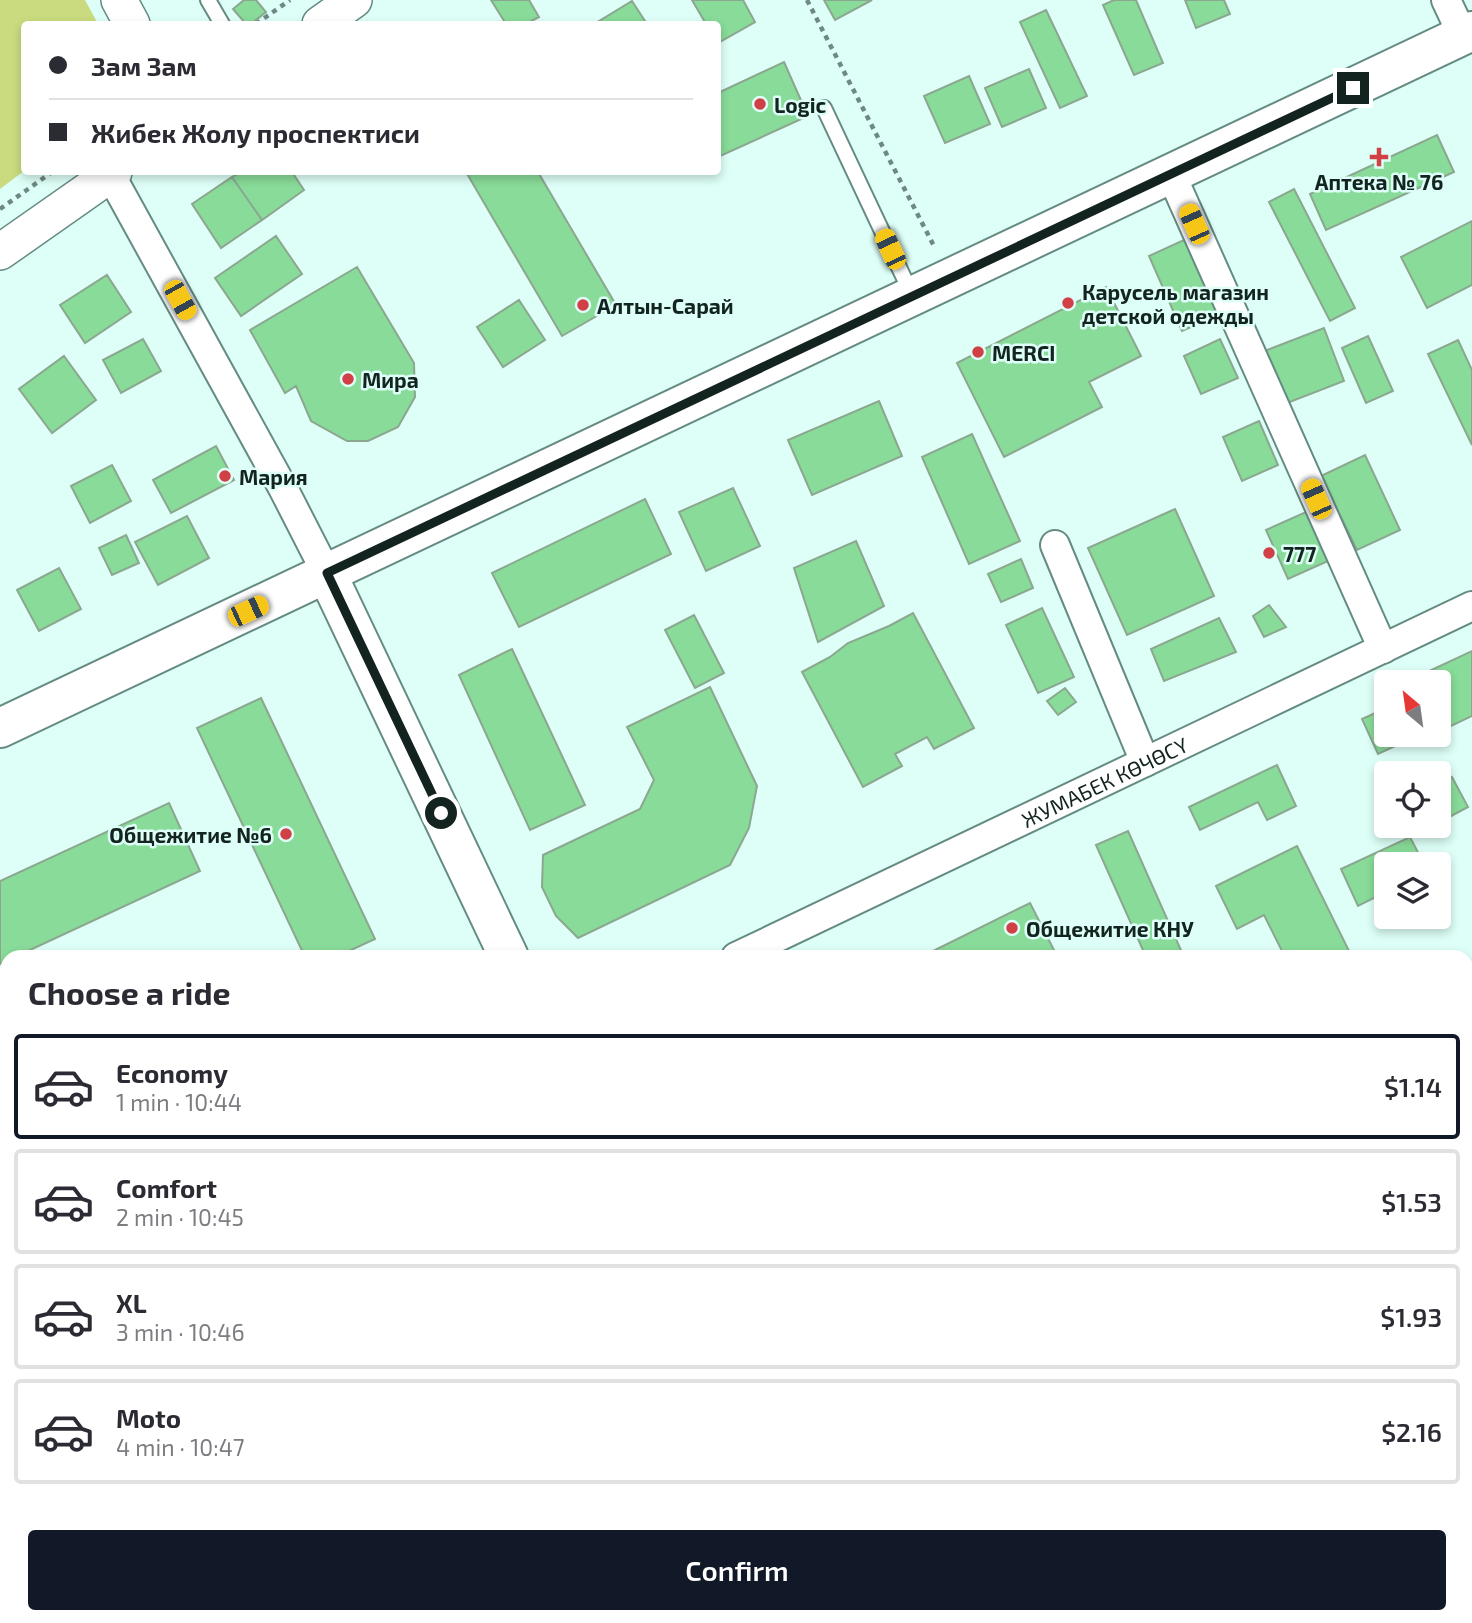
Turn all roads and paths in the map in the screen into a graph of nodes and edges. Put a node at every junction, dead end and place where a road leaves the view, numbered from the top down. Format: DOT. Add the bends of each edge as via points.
graph roads {
  1 [pos="119,0"];
  2 [pos="208,0"];
  3 [pos="290,0"];
  4 [pos="354,0"];
  5 [pos="807,0"];
  6 [pos="1447,0"];
  7 [pos="130,21"];
  8 [pos="220,21"];
  9 [pos="260,21"];
  10 [pos="324,21"];
  11 [pos="1469,41"];
  12 [pos="824,108"];
  13 [pos="1171,174"];
  14 [pos="48,175"];
  15 [pos="109,175"];
  16 [pos="113,175"];
  17 [pos="0,209"];
  18 [pos="0,252"];
  19 [pos="950,279"];
  20 [pos="912,296"];
  21 [pos="1055,545"];
  22 [pos="327,573"];
  23 [pos="1472,606"];
  24 [pos="1383,649"];
  25 [pos="0,728"];
  26 [pos="1145,762"];
  27 [pos="506,950"];
  28 [pos="751,950"];
  1 -- 7 [label="street"];
  2 -- 8 [label="lane"];
  3 -- 9 [label="path"];
  4 -- 10 [label="street"];
  5 -- 19 [label="path"];
  6 -- 11 [label="street"];
  11 -- 13 [label="main road"];
  12 -- 20 [label="lane"];
  13 -- 19 [label="main road"];
  13 -- 24 [label="street"];
  14 -- 17 [label="path"];
  15 -- 18 [label="street"];
  16 -- 22 [label="street"];
  19 -- 20 [label="main road"];
  20 -- 22 [label="main road"];
  21 -- 26 [label="street"];
  22 -- 25 [label="main road"];
  22 -- 27 [label="main road"];
  23 -- 24 [label="street, ЖУМАБЕК КӨЧӨСҮ"];
  24 -- 26 [label="street, ЖУМАБЕК КӨЧӨСҮ"];
  26 -- 28 [label="street, ЖУМАБЕК КӨЧӨСҮ"];
}
